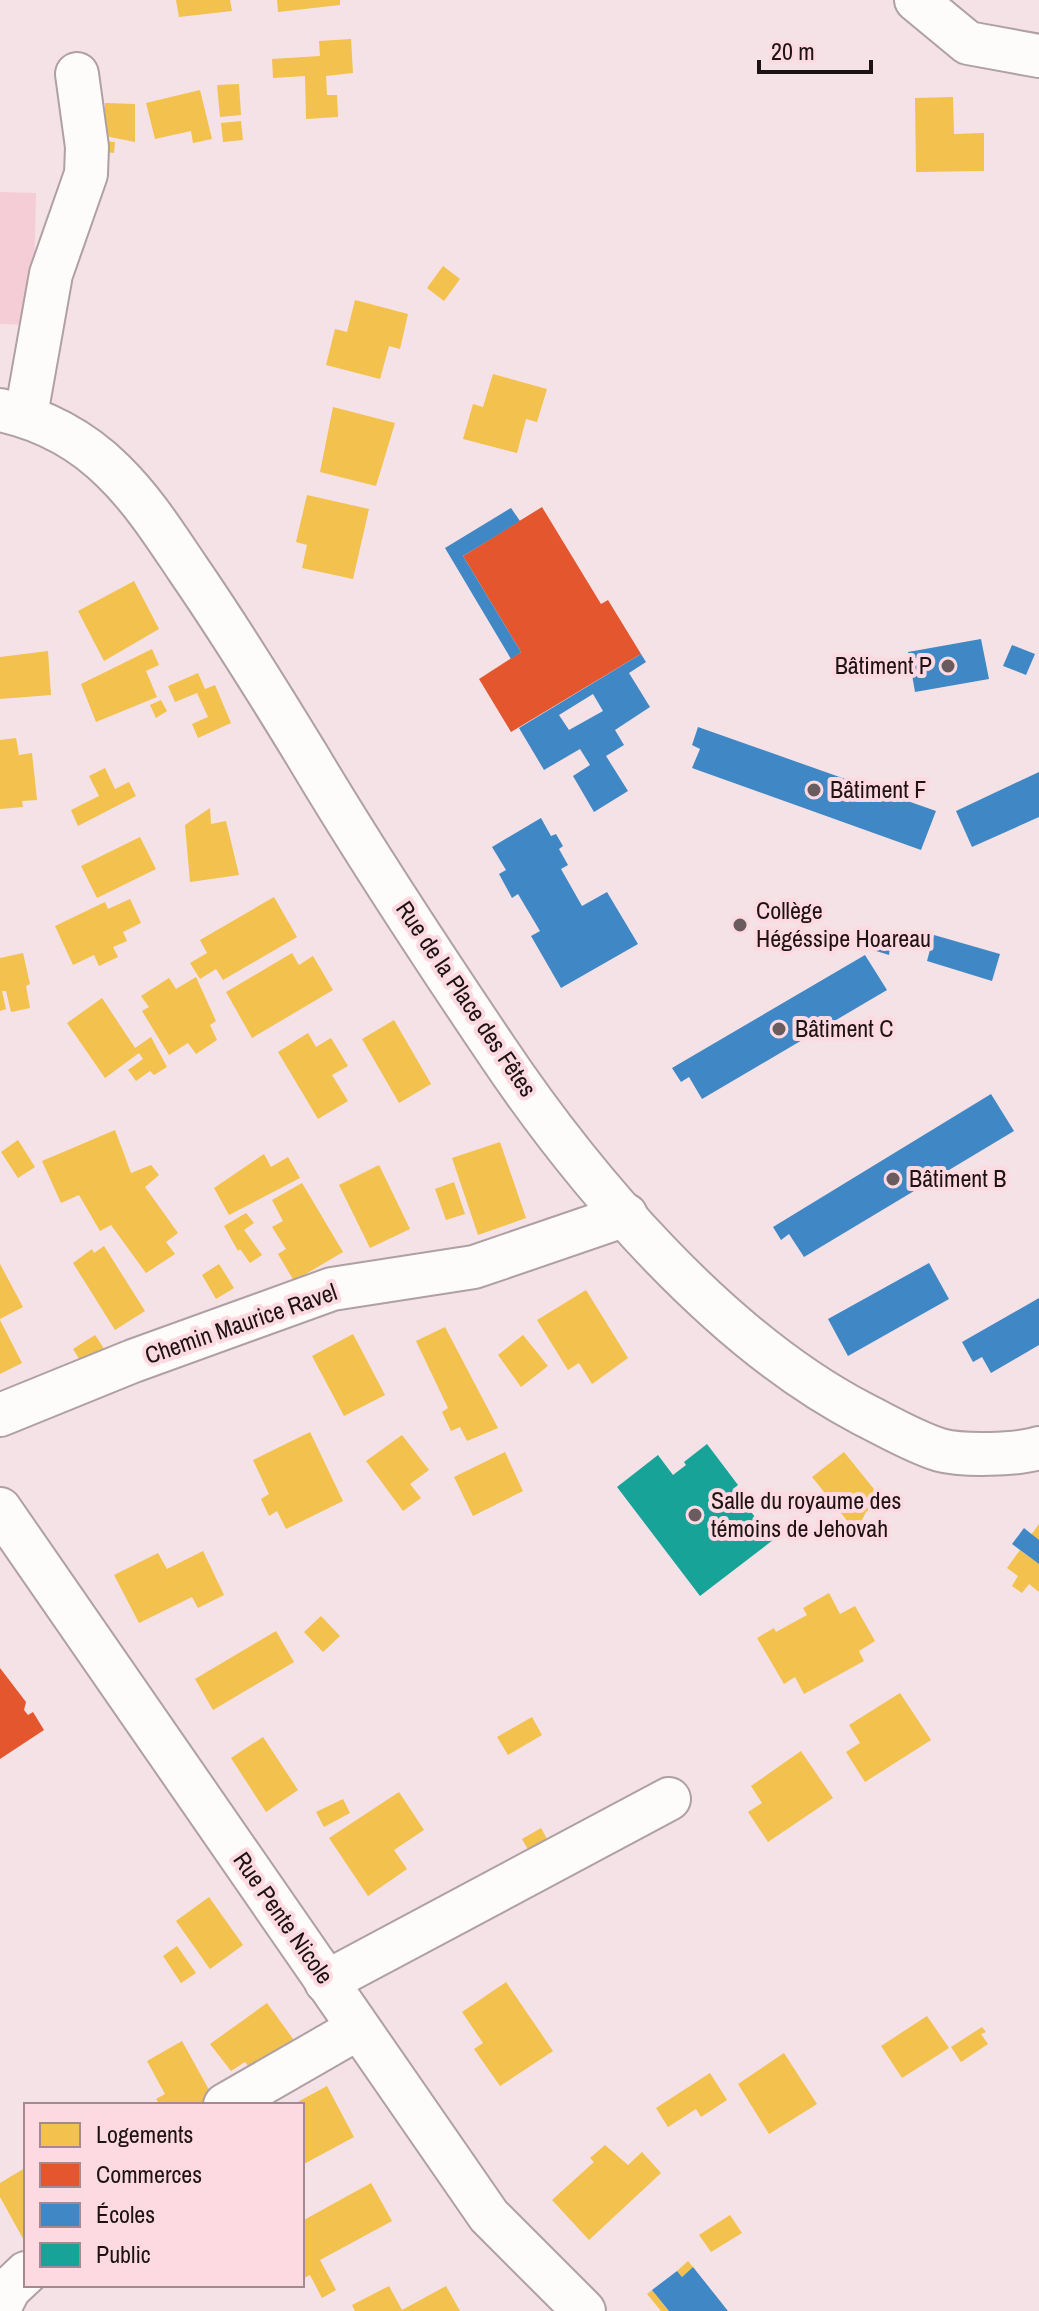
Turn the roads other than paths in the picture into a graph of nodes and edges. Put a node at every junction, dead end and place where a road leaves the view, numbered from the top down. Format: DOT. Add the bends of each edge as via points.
graph roads {
  1 [pos="916,0"];
  2 [pos="1039,56"];
  3 [pos="77,74"];
  4 [pos="13,412"];
  5 [pos="626,1215"];
  6 [pos="0,1415"];
  7 [pos="1039,1448"];
  8 [pos="0,1509"];
  9 [pos="669,1799"];
  10 [pos="326,1982"];
  11 [pos="357,2029"];
  12 [pos="228,2103"];
  13 [pos="24,2275"];
  14 [pos="0,2307"];
  15 [pos="584,2311"];
  1 -- 2 [label="street" via="968,43"];
  3 -- 4 [label="street" via="86,174 51,274"];
  4 -- 5 [label="street, Rue de la Place des Fêtes" via="95,455 132,491 244,651 495,1048"];
  5 -- 6 [label="street, Chemin Maurice Ravel" via="474,1267 332,1289"];
  5 -- 7 [label="street, Rue de la Place des Fêtes" via="739,1329 835,1399 942,1451 1023,1453"];
  8 -- 10 [label="street, Rue Pente Nicole"];
  9 -- 10 [label="street"];
  10 -- 11 [label="street, Rue Pente Nicole"];
  11 -- 12 [label="street"];
  11 -- 15 [label="street, Rue Pente Nicole" via="489,2216"];
  13 -- 14 [label="street"];
}
